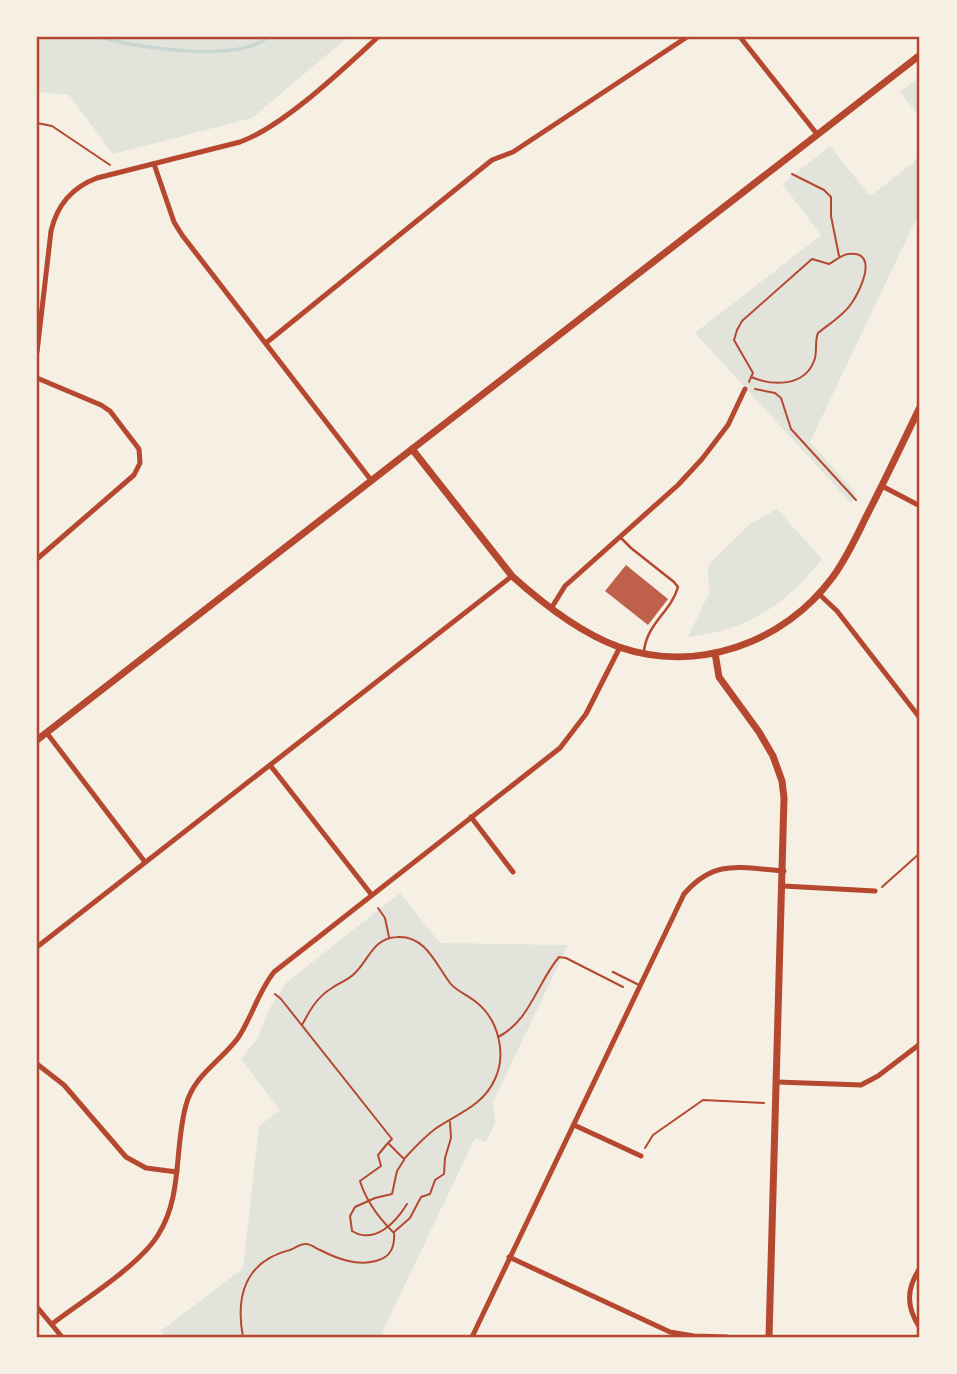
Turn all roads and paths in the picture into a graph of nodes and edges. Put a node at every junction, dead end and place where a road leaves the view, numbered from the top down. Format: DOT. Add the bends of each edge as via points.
graph roads {
  1 [pos="378,37"];
  2 [pos="687,37"];
  3 [pos="740,37"];
  4 [pos="920,55"];
  5 [pos="37,123"];
  6 [pos="817,134"];
  7 [pos="154,164"];
  8 [pos="119,172"];
  9 [pos="792,174"];
  10 [pos="839,257"];
  11 [pos="266,343"];
  12 [pos="37,352"];
  13 [pos="751,377"];
  14 [pos="37,379"];
  15 [pos="745,389"];
  16 [pos="920,407"];
  17 [pos="412,449"];
  18 [pos="141,460"];
  19 [pos="151,461"];
  20 [pos="371,480"];
  21 [pos="882,486"];
  22 [pos="856,500"];
  23 [pos="920,506"];
  24 [pos="620,537"];
  25 [pos="37,559"];
  26 [pos="512,576"];
  27 [pos="819,594"];
  28 [pos="552,607"];
  29 [pos="620,647"];
  30 [pos="644,652"];
  31 [pos="715,653"];
  32 [pos="920,718"];
  33 [pos="47,732"];
  34 [pos="37,740"];
  35 [pos="270,765"];
  36 [pos="471,817"];
  37 [pos="920,853"];
  38 [pos="145,862"];
  39 [pos="784,871"];
  40 [pos="513,872"];
  41 [pos="783,886"];
  42 [pos="875,891"];
  43 [pos="371,894"];
  44 [pos="378,908"];
  45 [pos="390,938"];
  46 [pos="37,947"];
  47 [pos="613,972"];
  48 [pos="639,985"];
  49 [pos="623,986"];
  50 [pos="275,994"];
  51 [pos="302,1025"];
  52 [pos="498,1037"];
  53 [pos="920,1044"];
  54 [pos="37,1064"];
  55 [pos="777,1082"];
  56 [pos="765,1103"];
  57 [pos="450,1121"];
  58 [pos="574,1125"];
  59 [pos="388,1143"];
  60 [pos="647,1143"];
  61 [pos="641,1157"];
  62 [pos="404,1159"];
  63 [pos="177,1172"];
  64 [pos="368,1200"];
  65 [pos="407,1203"];
  66 [pos="389,1227"];
  67 [pos="394,1232"];
  68 [pos="509,1257"];
  69 [pos="920,1268"];
  70 [pos="37,1307"];
  71 [pos="51,1324"];
  72 [pos="658,1328"];
  73 [pos="920,1328"];
  74 [pos="61,1337"];
  75 [pos="243,1337"];
  76 [pos="472,1337"];
  77 [pos="654,1337"];
  78 [pos="727,1337"];
  79 [pos="769,1337"];
  1 -- 7 [label="street" via="259,134"];
  2 -- 11 [label="street" via="513,152 492,160"];
  3 -- 6 [label="street"];
  4 -- 6 [label="street"];
  5 -- 8 [label="path" via="52,126"];
  6 -- 17 [label="street"];
  7 -- 8 [label="street"];
  7 -- 11 [label="street" via="177,229"];
  8 -- 12 [label="street" via="83,185 57,213"];
  9 -- 10 [label="path" via="831,197"];
  10 -- 13 [label="path" via="829,264 812,259 742,321 734,340"];
  10 -- 13 [label="path" via="857,254 866,275 850,306 818,333 809,369 797,379 777,384"];
  11 -- 20 [label="street"];
  13 -- 22 [label="path" via="747,386 779,396 791,429"];
  14 -- 18 [label="street" via="110,411 136,443"];
  15 -- 24 [label="street" via="728,425 702,459"];
  16 -- 21 [label="street"];
  17 -- 20 [label="street"];
  17 -- 26 [label="street"];
  18 -- 19 [label="street"];
  18 -- 25 [label="street" via="134,475"];
  20 -- 33 [label="street"];
  21 -- 23 [label="street"];
  21 -- 27 [label="street" via="845,558"];
  24 -- 28 [label="street" via="565,586"];
  24 -- 30 [label="lane" via="678,587 646,636"];
  26 -- 28 [label="street"];
  26 -- 35 [label="street"];
  27 -- 31 [label="street" via="770,633"];
  27 -- 32 [label="street"];
  28 -- 29 [label="street"];
  29 -- 30 [label="street"];
  29 -- 36 [label="street" via="568,740"];
  30 -- 31 [label="street"];
  31 -- 39 [label="street" via="719,677 763,738 782,781"];
  33 -- 34 [label="street"];
  33 -- 38 [label="street"];
  35 -- 38 [label="street"];
  35 -- 43 [label="street"];
  36 -- 40 [label="street"];
  36 -- 43 [label="street"];
  37 -- 42 [label="path"];
  38 -- 46 [label="street"];
  39 -- 41 [label="street"];
  39 -- 48 [label="street" via="724,868 703,875 684,894"];
  41 -- 42 [label="street"];
  41 -- 55 [label="street"];
  43 -- 63 [label="street" via="274,972 237,1038 197,1080 185,1107"];
  44 -- 45 [label="path"];
  45 -- 51 [label="path" via="373,948 353,976 322,995"];
  45 -- 52 [label="path" via="408,939 429,951 450,984 488,1013"];
  47 -- 48 [label="lane"];
  48 -- 58 [label="street"];
  49 -- 52 [label="path" via="559,957 521,1018"];
  50 -- 51 [label="path"];
  51 -- 59 [label="path" via="392,1139"];
  52 -- 57 [label="path" via="500,1062 489,1091"];
  53 -- 55 [label="street" via="861,1084"];
  54 -- 63 [label="street" via="64,1084 126,1157 146,1168"];
  55 -- 79 [label="street"];
  56 -- 60 [label="path" via="703,1100"];
  57 -- 62 [label="path" via="421,1140"];
  57 -- 67 [label="path" via="444,1174"];
  58 -- 61 [label="street"];
  58 -- 68 [label="street"];
  59 -- 62 [label="path"];
  59 -- 64 [label="path" via="378,1155 381,1166 360,1181"];
  62 -- 64 [label="path" via="392,1194"];
  63 -- 71 [label="street" via="170,1213 150,1247"];
  64 -- 66 [label="path"];
  64 -- 66 [label="path" via="352,1211 352,1231 363,1235"];
  65 -- 66 [label="path"];
  66 -- 67 [label="path"];
  67 -- 75 [label="path" via="391,1252 368,1263 340,1260 307,1244 265,1259 255,1268 243,1294"];
  68 -- 72 [label="street"];
  68 -- 76 [label="street"];
  69 -- 73 [label="street" via="909,1298"];
  70 -- 71 [label="street"];
  71 -- 74 [label="street"];
  72 -- 77 [label="street"];
  72 -- 78 [label="street"];
}
